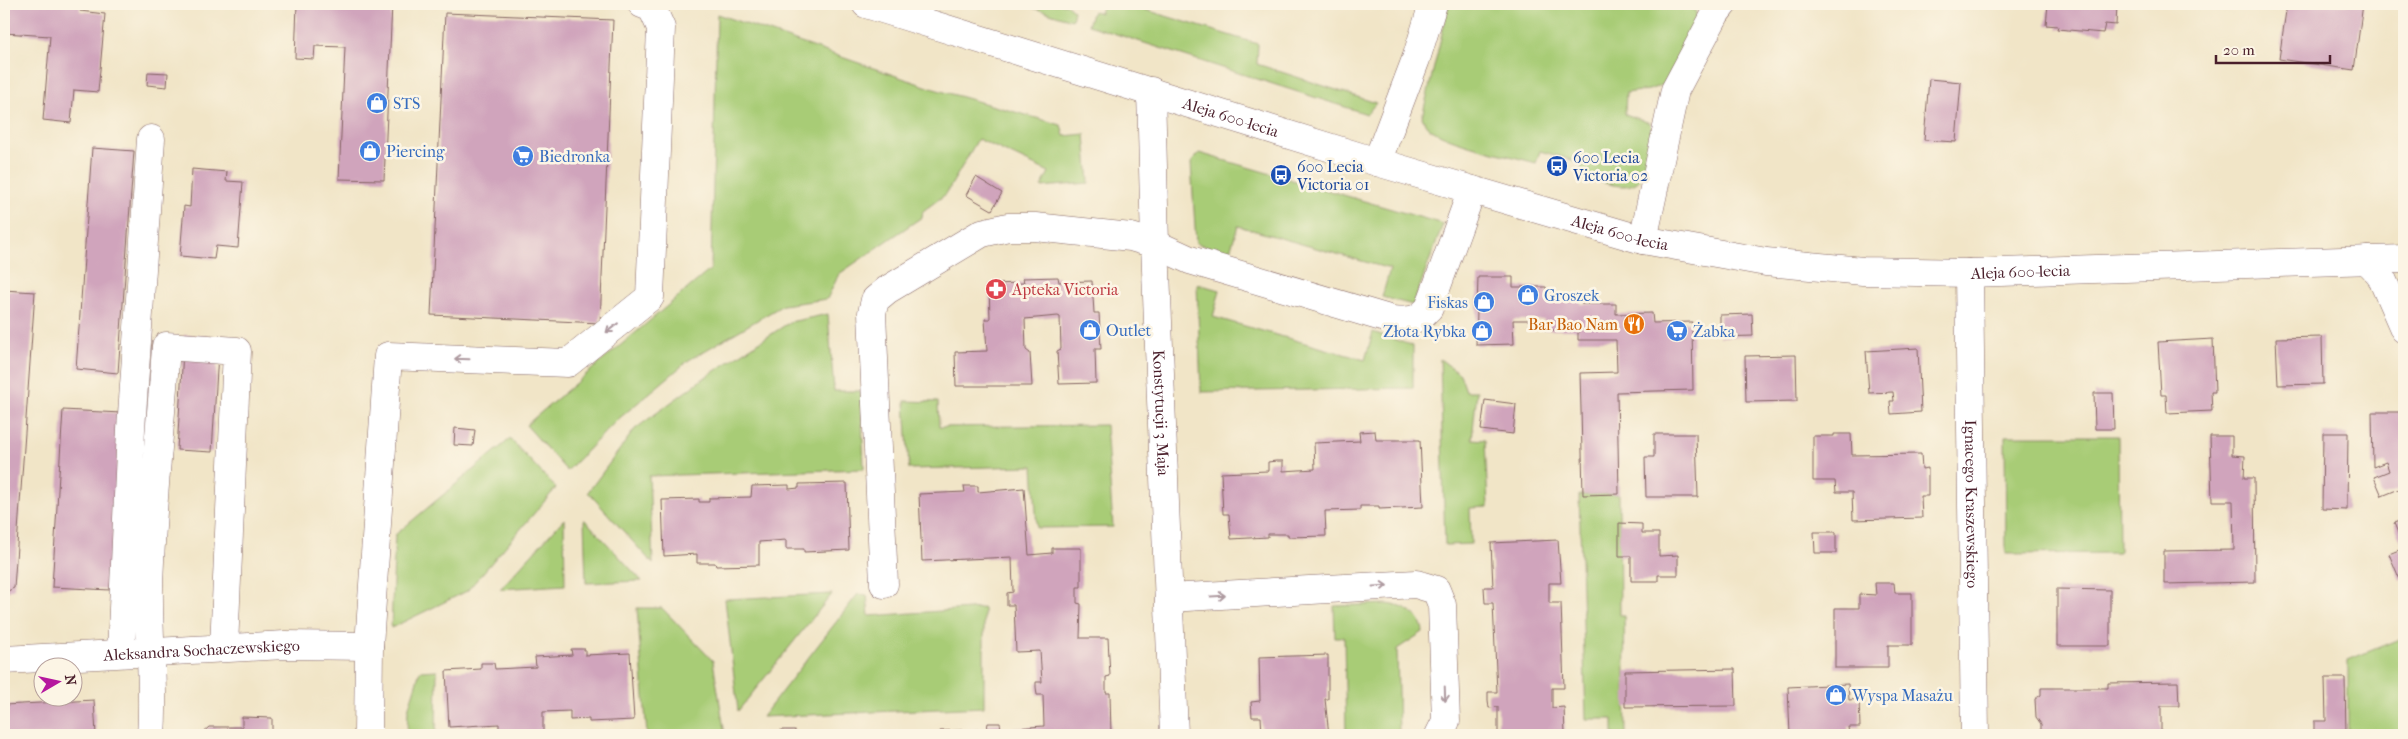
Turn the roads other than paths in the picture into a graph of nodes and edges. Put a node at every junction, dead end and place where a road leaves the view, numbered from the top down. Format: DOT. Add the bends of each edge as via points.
graph roads {
  1 [pos="642,4"];
  2 [pos="866,4"];
  3 [pos="1433,4"];
  4 [pos="1723,4"];
  5 [pos="1151,91"];
  6 [pos="151,139"];
  7 [pos="1377,162"];
  8 [pos="1472,190"];
  9 [pos="1643,240"];
  10 [pos="1155,244"];
  11 [pos="2404,258"];
  12 [pos="2367,260"];
  13 [pos="1969,273"];
  14 [pos="2404,329"];
  15 [pos="884,584"];
  16 [pos="1170,598"];
  17 [pos="369,646"];
  18 [pos="224,647"];
  19 [pos="150,651"];
  20 [pos="121,653"];
  21 [pos="4,660"];
  22 [pos="151,735"];
  23 [pos="368,735"];
  24 [pos="1174,735"];
  25 [pos="1439,735"];
  26 [pos="1975,735"];
  1 -- 17 [label="street, one-way" via="652,8 661,28 650,297 568,363 388,356"];
  2 -- 5 [label="street, Aleja 600-lecia"];
  3 -- 7 [label="street"];
  4 -- 9 [label="street" via="1675,90"];
  5 -- 7 [label="street, Aleja 600-lecia"];
  5 -- 10 [label="street, Konstytucji 3 Maja"];
  6 -- 20 [label="street" via="131,429"];
  7 -- 8 [label="street, Aleja 600-lecia"];
  8 -- 9 [label="street, Aleja 600-lecia"];
  8 -- 10 [label="street" via="1429,308 1419,319 1411,321 1392,320 1190,260"];
  9 -- 13 [label="street, Aleja 600-lecia" via="1766,262 1863,271"];
  10 -- 15 [label="street" via="1099,232 1008,227 982,233 875,300 872,313"];
  10 -- 16 [label="street, Konstytucji 3 Maja"];
  11 -- 12 [label="street, Aleja 600-lecia"];
  12 -- 13 [label="street, Aleja 600-lecia"];
  12 -- 14 [label="street" via="2380,274"];
  13 -- 26 [label="street, Ignacego Kraszewskiego"];
  16 -- 24 [label="street, Konstytucji 3 Maja"];
  16 -- 25 [label="street, one-way" via="1416,584 1436,590 1442,605 1446,721"];
  17 -- 18 [label="street, Aleksandra Sochaczewskiego" via="284,644"];
  17 -- 23 [label="street"];
  18 -- 19 [label="street, Aleksandra Sochaczewskiego"];
  18 -- 19 [label="street" via="238,351 166,346 149,586"];
  19 -- 20 [label="street, Aleksandra Sochaczewskiego"];
  19 -- 22 [label="street" via="153,682"];
  20 -- 21 [label="street, Aleksandra Sochaczewskiego"];
}
